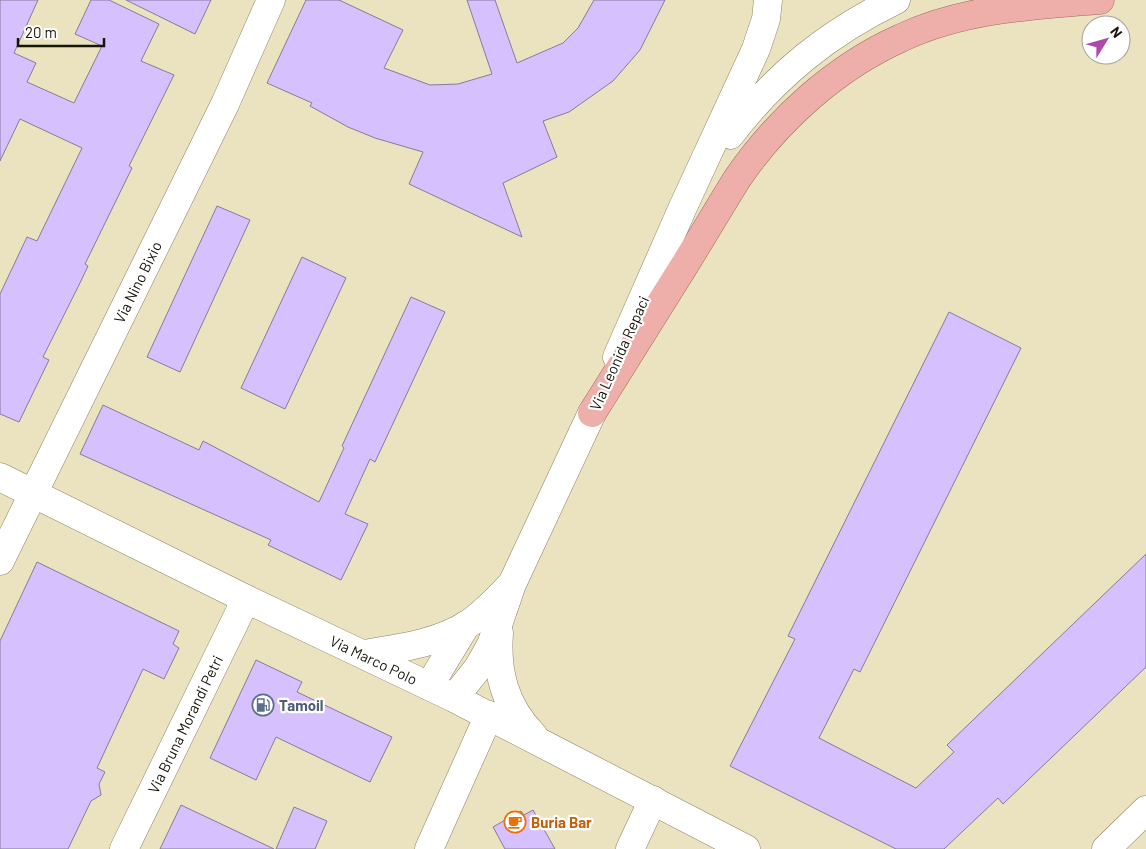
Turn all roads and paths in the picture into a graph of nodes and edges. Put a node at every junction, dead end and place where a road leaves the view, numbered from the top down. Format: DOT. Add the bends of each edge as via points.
graph roads {
  1 [pos="272,0"];
  2 [pos="768,0"];
  3 [pos="896,0"];
  4 [pos="1100,0"];
  5 [pos="700,174"];
  6 [pos="592,414"];
  7 [pos="0,477"];
  8 [pos="32,493"];
  9 [pos="0,561"];
  10 [pos="512,584"];
  11 [pos="246,599"];
  12 [pos="466,625"];
  13 [pos="499,628"];
  14 [pos="364,654"];
  15 [pos="428,686"];
  16 [pos="454,698"];
  17 [pos="489,716"];
  18 [pos="539,742"];
  19 [pos="653,800"];
  20 [pos="1146,810"];
  21 [pos="124,849"];
  22 [pos="429,849"];
  23 [pos="630,849"];
  24 [pos="746,849"];
  25 [pos="1106,849"];
  1 -- 8 [label="street, Via Nino Bixio" via="225,104"];
  2 -- 5 [label="street, Via Leonida Repaci" via="756,49"];
  3 -- 5 [label="street" via="846,27 781,75 754,103"];
  4 -- 6 [label="highway" via="1044,4 960,18 916,31 851,65 826,85 784,123 738,178"];
  5 -- 6 [label="street, Via Leonida Repaci"];
  6 -- 10 [label="street, Via Leonida Repaci"];
  7 -- 8 [label="street, Via Marco Polo"];
  8 -- 9 [label="street, Via Nino Bixio"];
  8 -- 11 [label="street, Via Marco Polo"];
  10 -- 12 [label="street"];
  10 -- 13 [label="street, Via Leonida Repaci"];
  11 -- 14 [label="street, Via Marco Polo"];
  11 -- 21 [label="street, Via Bruna Morandi Petri"];
  12 -- 14 [label="street" via="413,645"];
  12 -- 15 [label="street"];
  13 -- 16 [label="street, Via Leonida Repaci" via="478,668"];
  13 -- 18 [label="street" via="498,665 504,690 517,716"];
  14 -- 15 [label="street, Via Marco Polo"];
  15 -- 16 [label="street, Via Marco Polo"];
  16 -- 17 [label="street, Via Marco Polo"];
  17 -- 18 [label="street, Via Marco Polo"];
  17 -- 22 [label="street"];
  18 -- 19 [label="street, Via Marco Polo"];
  19 -- 23 [label="street"];
  19 -- 24 [label="street, Via Marco Polo"];
  20 -- 25 [label="street"];
}
